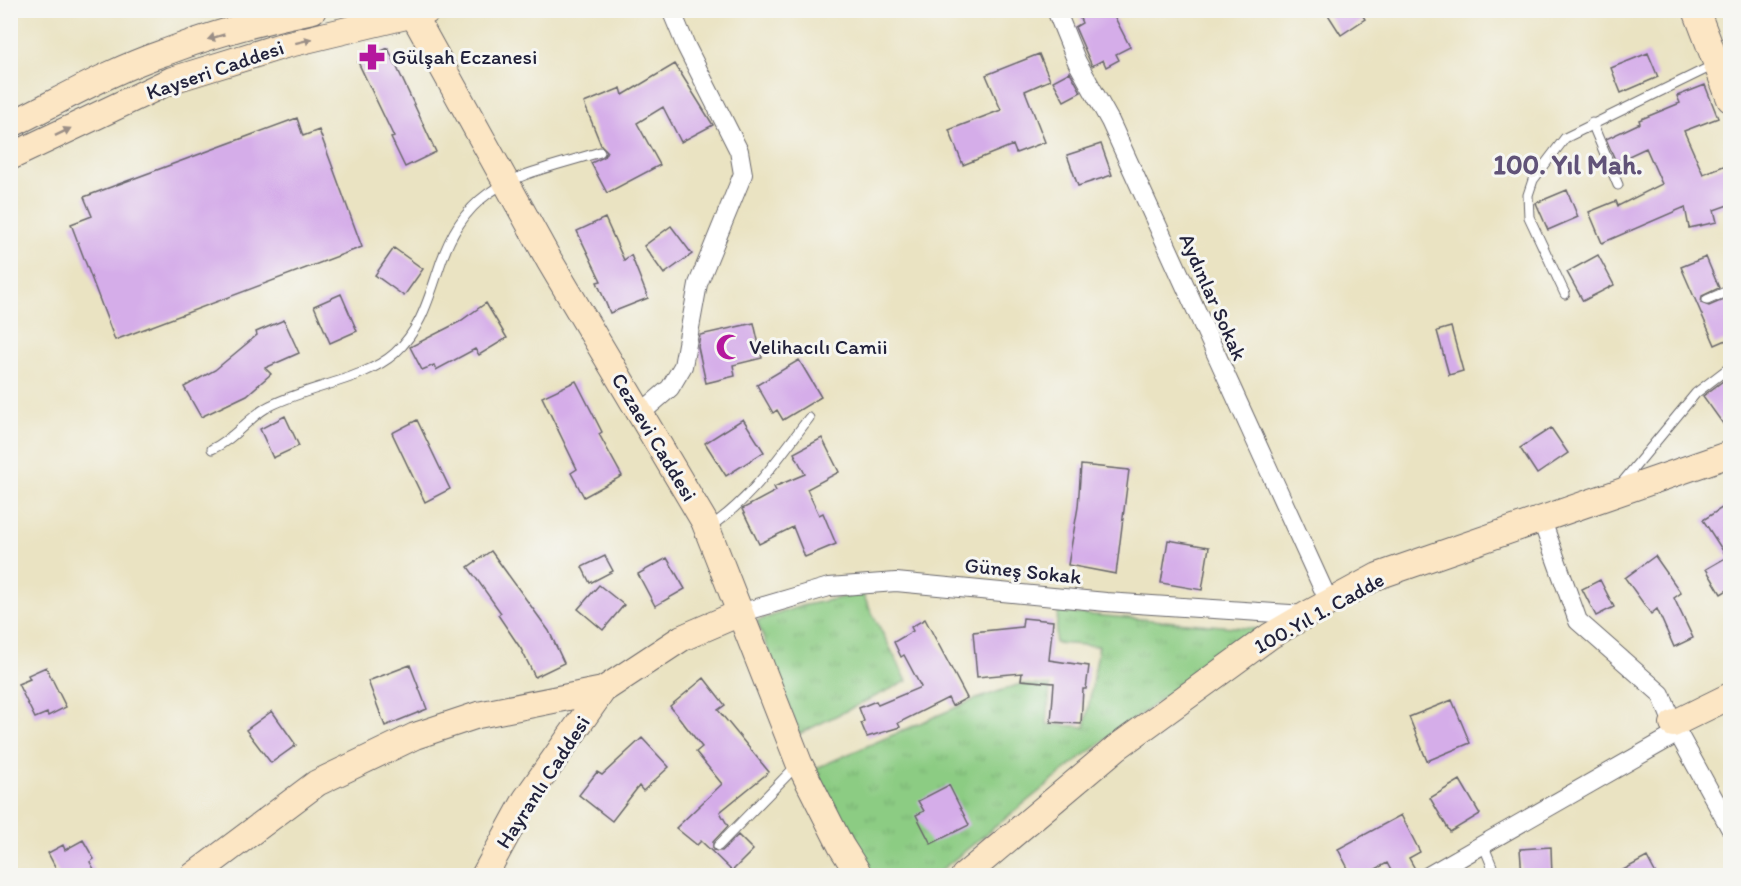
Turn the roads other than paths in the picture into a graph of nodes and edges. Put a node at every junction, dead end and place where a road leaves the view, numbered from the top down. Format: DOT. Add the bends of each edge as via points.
graph roads {
  1 [pos="313,10"];
  2 [pos="671,10"];
  3 [pos="1056,10"];
  4 [pos="1696,10"];
  5 [pos="421,12"];
  6 [pos="1717,64"];
  7 [pos="1731,99"];
  8 [pos="1592,123"];
  9 [pos="10,125"];
  10 [pos="600,152"];
  11 [pos="10,157"];
  12 [pos="507,180"];
  13 [pos="1618,185"];
  14 [pos="1731,290"];
  15 [pos="1565,294"];
  16 [pos="1707,300"];
  17 [pos="1731,367"];
  18 [pos="641,413"];
  19 [pos="809,418"];
  20 [pos="212,449"];
  21 [pos="1731,454"];
  22 [pos="1614,494"];
  23 [pos="1541,518"];
  24 [pos="707,528"];
  25 [pos="1329,602"];
  26 [pos="740,613"];
  27 [pos="1306,615"];
  28 [pos="603,690"];
  29 [pos="1731,696"];
  30 [pos="1676,729"];
  31 [pos="799,763"];
  32 [pos="1731,828"];
  33 [pos="1483,844"];
  34 [pos="718,846"];
  35 [pos="487,874"];
  36 [pos="193,876"];
  37 [pos="860,876"];
  38 [pos="964,876"];
  39 [pos="1428,876"];
  40 [pos="1496,876"];
  1 -- 9 [label="street, Kayseri Caddesi, one-way" via="162,53"];
  2 -- 18 [label="street" via="743,165 698,284 682,366 670,388"];
  3 -- 25 [label="street, Aydınlar Sokak"];
  4 -- 6 [label="street"];
  11 -- 5 [label="street, Kayseri Caddesi, one-way" via="172,80 285,45"];
  5 -- 12 [label="street, Cezaevi Caddesi"];
  6 -- 7 [label="street"];
  6 -- 8 [label="lane"];
  8 -- 13 [label="lane"];
  8 -- 15 [label="lane" via="1557,145 1533,180 1528,195 1533,229"];
  10 -- 12 [label="lane"];
  12 -- 18 [label="street, Cezaevi Caddesi" via="549,260"];
  12 -- 20 [label="lane" via="466,211 456,226 419,324 394,354 369,370 266,408 224,444"];
  14 -- 16 [label="lane"];
  17 -- 22 [label="lane" via="1696,393"];
  18 -- 24 [label="street, Cezaevi Caddesi"];
  19 -- 24 [label="lane" via="755,488 724,518"];
  21 -- 22 [label="street, 100.Yıl 1. Cadde"];
  22 -- 23 [label="street, 100.Yıl 1. Cadde"];
  23 -- 25 [label="street, 100.Yıl 1. Cadde" via="1378,576"];
  23 -- 30 [label="street" via="1578,621 1661,694"];
  24 -- 26 [label="street, Cezaevi Caddesi"];
  25 -- 27 [label="street, 100.Yıl 1. Cadde"];
  26 -- 27 [label="street, Güneş Sokak" via="829,587 896,582 1106,602"];
  26 -- 28 [label="street" via="682,638"];
  26 -- 31 [label="street, Cezaevi Caddesi"];
  27 -- 38 [label="street, 100.Yıl 1. Cadde" via="1270,636 1116,748"];
  28 -- 35 [label="street, Hayranlı Caddesi" via="526,799"];
  28 -- 36 [label="street" via="478,715 415,736 317,783"];
  29 -- 30 [label="street"];
  30 -- 32 [label="street"];
  30 -- 33 [label="street"];
  31 -- 34 [label="lane"];
  31 -- 37 [label="street, Cezaevi Caddesi"];
  33 -- 39 [label="street"];
  33 -- 40 [label="lane"];
}
